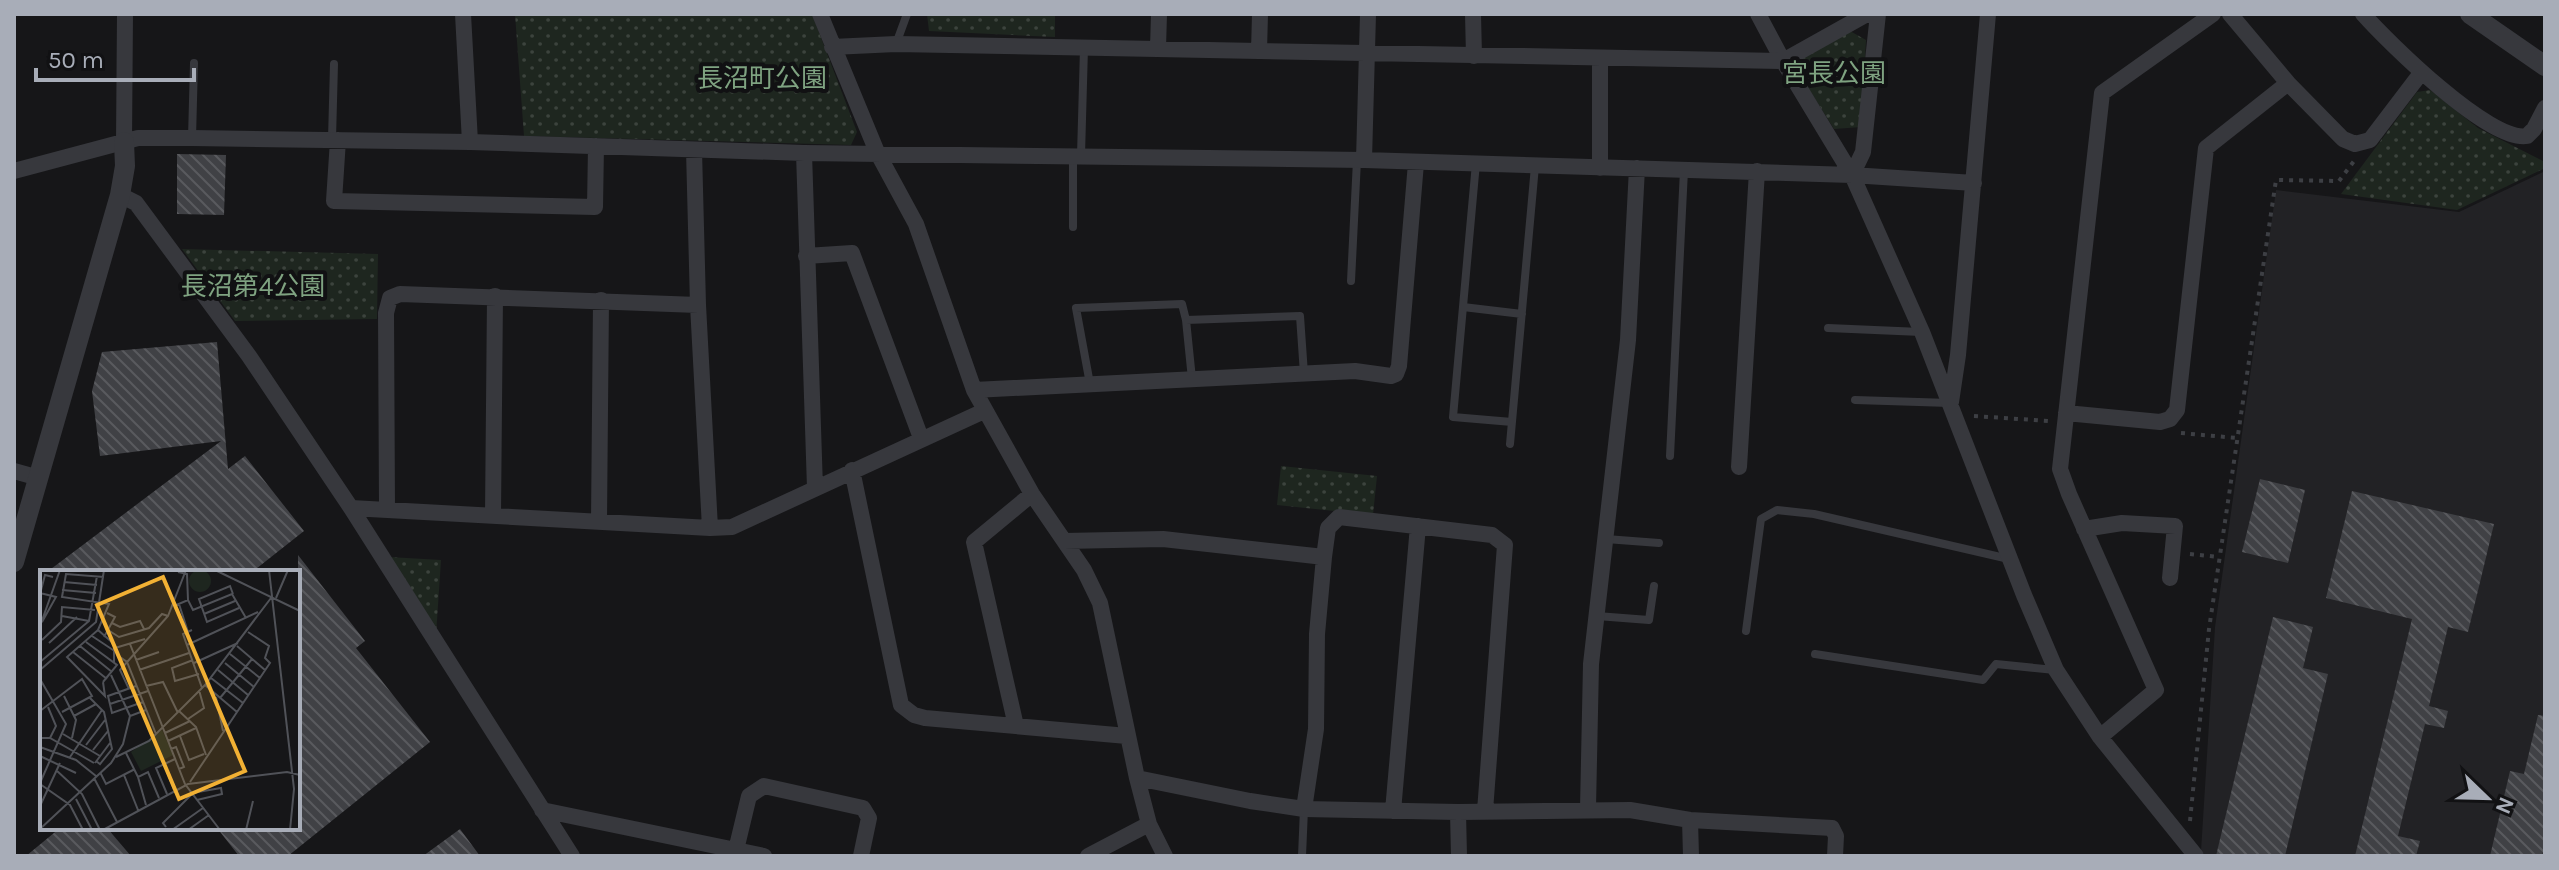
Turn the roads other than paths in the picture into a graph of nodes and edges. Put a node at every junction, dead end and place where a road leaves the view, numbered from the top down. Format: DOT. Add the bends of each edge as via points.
graph roads {
  1 [pos="125,14"];
  2 [pos="463,14"];
  3 [pos="820,14"];
  4 [pos="907,14"];
  5 [pos="1159,14"];
  6 [pos="1260,14"];
  7 [pos="1368,14"];
  8 [pos="1473,14"];
  9 [pos="1758,14"];
  10 [pos="1867,14"];
  11 [pos="1878,14"];
  12 [pos="1988,14"];
  13 [pos="2213,14"];
  14 [pos="2230,14"];
  15 [pos="2363,14"];
  16 [pos="2470,14"];
  17 [pos="896,44"];
  18 [pos="832,47"];
  19 [pos="1084,48"];
  20 [pos="1158,48"];
  21 [pos="1259,51"];
  22 [pos="1367,54"];
  23 [pos="1474,56"];
  24 [pos="1600,59"];
  25 [pos="1783,61"];
  26 [pos="194,63"];
  27 [pos="334,64"];
  28 [pos="2545,66"];
  29 [pos="2421,73"];
  30 [pos="2288,83"];
  31 [pos="2545,108"];
  32 [pos="192,138"];
  33 [pos="335,139"];
  34 [pos="124,142"];
  35 [pos="470,142"];
  36 [pos="596,146"];
  37 [pos="694,150"];
  38 [pos="877,152"];
  39 [pos="804,153"];
  40 [pos="1077,155"];
  41 [pos="1361,160"];
  42 [pos="1416,163"];
  43 [pos="1476,163"];
  44 [pos="1535,165"];
  45 [pos="1600,168"];
  46 [pos="1637,168"];
  47 [pos="1684,169"];
  48 [pos="14,171"];
  49 [pos="1757,171"];
  50 [pos="1852,175"];
  51 [pos="1974,183"];
  52 [pos="120,195"];
  53 [pos="1073,227"];
  54 [pos="806,256"];
  55 [pos="1351,281"];
  56 [pos="495,296"];
  57 [pos="601,300"];
  58 [pos="698,305"];
  59 [pos="1463,307"];
  60 [pos="1522,314"];
  61 [pos="1186,320"];
  62 [pos="1828,328"];
  63 [pos="1922,332"];
  64 [pos="1304,374"];
  65 [pos="1192,380"];
  66 [pos="1090,384"];
  67 [pos="974,390"];
  68 [pos="1855,400"];
  69 [pos="1953,409"];
  70 [pos="984,411"];
  71 [pos="2065,417"];
  72 [pos="1512,422"];
  73 [pos="921,438"];
  74 [pos="1510,444"];
  75 [pos="1670,456"];
  76 [pos="1739,467"];
  77 [pos="852,470"];
  78 [pos="14,471"];
  79 [pos="39,478"];
  80 [pos="815,488"];
  81 [pos="1032,494"];
  82 [pos="351,508"];
  83 [pos="387,508"];
  84 [pos="493,515"];
  85 [pos="599,521"];
  86 [pos="1418,526"];
  87 [pos="710,528"];
  88 [pos="2084,529"];
  89 [pos="1606,539"];
  90 [pos="1064,541"];
  91 [pos="1659,543"];
  92 [pos="1324,557"];
  93 [pos="2010,559"];
  94 [pos="14,562"];
  95 [pos="2170,578"];
  96 [pos="1654,586"];
  97 [pos="1597,616"];
  98 [pos="1746,631"];
  99 [pos="1815,654"];
  100 [pos="2056,670"];
  101 [pos="1016,726"];
  102 [pos="1127,736"];
  103 [pos="2100,737"];
  104 [pos="1137,778"];
  105 [pos="1588,808"];
  106 [pos="1304,809"];
  107 [pos="542,810"];
  108 [pos="1393,811"];
  109 [pos="1485,811"];
  110 [pos="1458,812"];
  111 [pos="1690,820"];
  112 [pos="1149,824"];
  113 [pos="736,850"];
  114 [pos="2190,853"];
  115 [pos="572,856"];
  116 [pos="764,856"];
  117 [pos="861,856"];
  118 [pos="1088,856"];
  119 [pos="1165,856"];
  120 [pos="1302,856"];
  121 [pos="1459,856"];
  122 [pos="1691,856"];
  123 [pos="1835,856"];
  1 -- 34 [label="street"];
  2 -- 35 [label="street"];
  3 -- 18 [label="street"];
  4 -- 17 [label="lane"];
  5 -- 20 [label="street"];
  6 -- 21 [label="street"];
  7 -- 22 [label="street"];
  8 -- 23 [label="street"];
  9 -- 25 [label="street"];
  10 -- 25 [label="street"];
  11 -- 50 [label="street" via="1863,152"];
  12 -- 51 [label="street"];
  13 -- 71 [label="street" via="2102,93"];
  14 -- 30 [label="street"];
  15 -- 29 [label="street"];
  16 -- 28 [label="street"];
  17 -- 18 [label="street"];
  17 -- 19 [label="street"];
  18 -- 38 [label="street"];
  19 -- 20 [label="street"];
  19 -- 40 [label="lane"];
  20 -- 21 [label="street"];
  21 -- 22 [label="street"];
  22 -- 23 [label="street"];
  22 -- 41 [label="street"];
  23 -- 24 [label="street"];
  24 -- 25 [label="street"];
  24 -- 45 [label="street"];
  25 -- 50 [label="street"];
  26 -- 32 [label="lane"];
  27 -- 33 [label="lane"];
  29 -- 30 [label="street" via="2370,140 2355,144 2343,139"];
  29 -- 31 [label="street" via="2509,135 2527,136"];
  30 -- 71 [label="street" via="2206,148 2177,410 2160,422"];
  32 -- 33 [label="street"];
  32 -- 34 [label="street"];
  33 -- 35 [label="street"];
  33 -- 36 [label="street" via="334,201 595,207"];
  34 -- 48 [label="street"];
  34 -- 52 [label="street"];
  35 -- 36 [label="street"];
  36 -- 37 [label="street"];
  37 -- 39 [label="street"];
  37 -- 58 [label="street"];
  38 -- 39 [label="street"];
  38 -- 40 [label="street"];
  38 -- 67 [label="street" via="916,224"];
  39 -- 54 [label="street"];
  40 -- 41 [label="street"];
  40 -- 53 [label="lane"];
  41 -- 42 [label="street"];
  41 -- 55 [label="lane"];
  42 -- 43 [label="street"];
  42 -- 64 [label="street" via="1396,374"];
  43 -- 44 [label="street"];
  43 -- 59 [label="lane"];
  44 -- 45 [label="street"];
  44 -- 60 [label="lane"];
  45 -- 46 [label="street"];
  46 -- 47 [label="street"];
  46 -- 89 [label="street" via="1628,340"];
  47 -- 49 [label="street"];
  47 -- 75 [label="lane"];
  49 -- 50 [label="street"];
  49 -- 76 [label="street"];
  50 -- 51 [label="street"];
  50 -- 63 [label="street"];
  51 -- 69 [label="street"];
  52 -- 79 [label="street"];
  52 -- 82 [label="street" via="136,203 193,280"];
  54 -- 73 [label="street" via="852,253"];
  54 -- 80 [label="street"];
  56 -- 57 [label="street"];
  56 -- 83 [label="street" via="390,298"];
  56 -- 84 [label="street"];
  57 -- 58 [label="street"];
  57 -- 85 [label="street"];
  58 -- 87 [label="street"];
  59 -- 60 [label="lane"];
  59 -- 72 [label="lane" via="1453,417"];
  60 -- 72 [label="lane"];
  61 -- 64 [label="lane" via="1300,316"];
  61 -- 65 [label="lane"];
  61 -- 66 [label="lane" via="1182,304 1076,308"];
  62 -- 63 [label="lane"];
  63 -- 69 [label="street"];
  64 -- 65 [label="street"];
  65 -- 66 [label="street"];
  66 -- 67 [label="street"];
  67 -- 70 [label="street"];
  68 -- 69 [label="lane"];
  69 -- 93 [label="street"];
  70 -- 73 [label="street"];
  70 -- 81 [label="street"];
  71 -- 88 [label="street" via="2060,469"];
  72 -- 74 [label="lane"];
  73 -- 77 [label="street"];
  77 -- 80 [label="street"];
  77 -- 101 [label="street" via="901,705 925,718"];
  78 -- 79 [label="street"];
  79 -- 94 [label="street"];
  80 -- 87 [label="street" via="732,527"];
  81 -- 90 [label="street"];
  81 -- 101 [label="street" via="974,542"];
  82 -- 83 [label="street"];
  82 -- 107 [label="street"];
  83 -- 84 [label="street"];
  84 -- 85 [label="street"];
  85 -- 87 [label="street"];
  86 -- 92 [label="street" via="1339,517 1328,528"];
  86 -- 108 [label="street"];
  86 -- 109 [label="street" via="1492,535 1505,545"];
  88 -- 95 [label="street" via="2122,523 2175,526"];
  88 -- 103 [label="street" via="2156,690"];
  89 -- 91 [label="lane"];
  89 -- 97 [label="street"];
  90 -- 92 [label="street" via="1163,539"];
  90 -- 102 [label="street" via="1100,603"];
  92 -- 106 [label="street" via="1316,729"];
  93 -- 98 [label="lane" via="1777,510 1761,519"];
  93 -- 100 [label="street"];
  96 -- 97 [label="lane" via="1649,620"];
  97 -- 105 [label="street"];
  99 -- 100 [label="lane" via="1983,680 1996,664"];
  100 -- 103 [label="street"];
  101 -- 102 [label="street"];
  102 -- 104 [label="street"];
  103 -- 114 [label="street"];
  104 -- 106 [label="street"];
  104 -- 112 [label="street"];
  105 -- 109 [label="street"];
  105 -- 111 [label="street"];
  106 -- 108 [label="street"];
  106 -- 120 [label="lane"];
  107 -- 113 [label="street"];
  107 -- 115 [label="street"];
  108 -- 110 [label="street"];
  109 -- 110 [label="street"];
  110 -- 121 [label="street"];
  111 -- 122 [label="street"];
  111 -- 123 [label="street" via="1832,828"];
  112 -- 118 [label="street"];
  112 -- 119 [label="street"];
  113 -- 116 [label="street"];
  113 -- 117 [label="street" via="749,796 764,786 863,808 869,818"];
}
